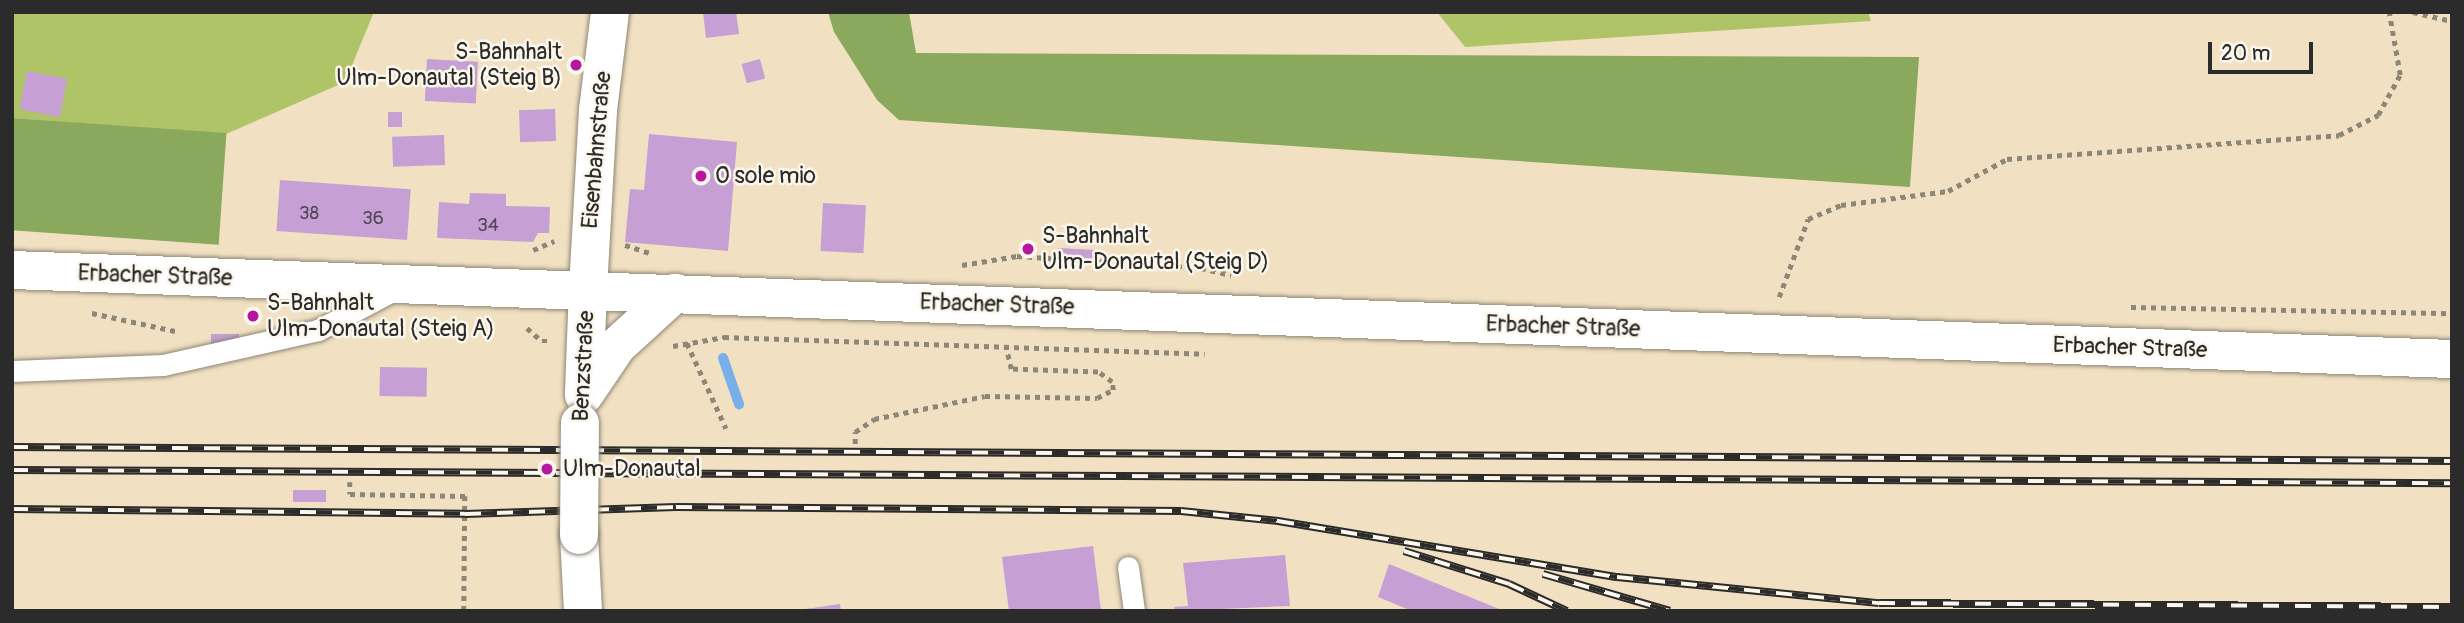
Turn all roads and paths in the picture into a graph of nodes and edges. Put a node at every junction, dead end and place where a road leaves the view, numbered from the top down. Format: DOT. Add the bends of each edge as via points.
graph roads {
  1 [pos="610,12"];
  2 [pos="2389,12"];
  3 [pos="2413,12"];
  4 [pos="2452,21"];
  5 [pos="12,270"];
  6 [pos="401,286"];
  7 [pos="588,289"];
  8 [pos="675,293"];
  9 [pos="1766,334"];
  10 [pos="687,342"];
  11 [pos="1006,348"];
  12 [pos="2452,359"];
  13 [pos="12,371"];
  14 [pos="582,409"];
  15 [pos="726,428"];
  16 [pos="855,444"];
  17 [pos="350,482"];
  18 [pos="1128,567"];
  19 [pos="464,611"];
  20 [pos="583,611"];
  21 [pos="1135,611"];
  1 -- 7 [label="main road, Eisenbahnstraße" via="598,110"];
  2 -- 9 [label="path" via="2400,75 2378,115 2339,135 2007,159 1948,191 1841,205 1808,219 1792,252"];
  3 -- 4 [label="path"];
  5 -- 6 [label="main road, Erbacher Straße"];
  6 -- 7 [label="main road, Erbacher Straße"];
  6 -- 13 [label="lane" via="318,330 163,365"];
  7 -- 8 [label="main road, Erbacher Straße"];
  7 -- 14 [label="main road, Benzstraße"];
  8 -- 9 [label="main road, Erbacher Straße"];
  8 -- 14 [label="main road" via="617,346"];
  9 -- 12 [label="main road, Erbacher Straße"];
  10 -- 15 [label="path"];
  11 -- 16 [label="path" via="1011,369 1098,372 1112,382 1113,390 1097,398 985,396 874,419 855,432"];
  14 -- 20 [label="main road, Benzstraße, bridge" via="579,535"];
  17 -- 19 [label="path" via="350,494 465,496"];
  18 -- 21 [label="lane"];
}
